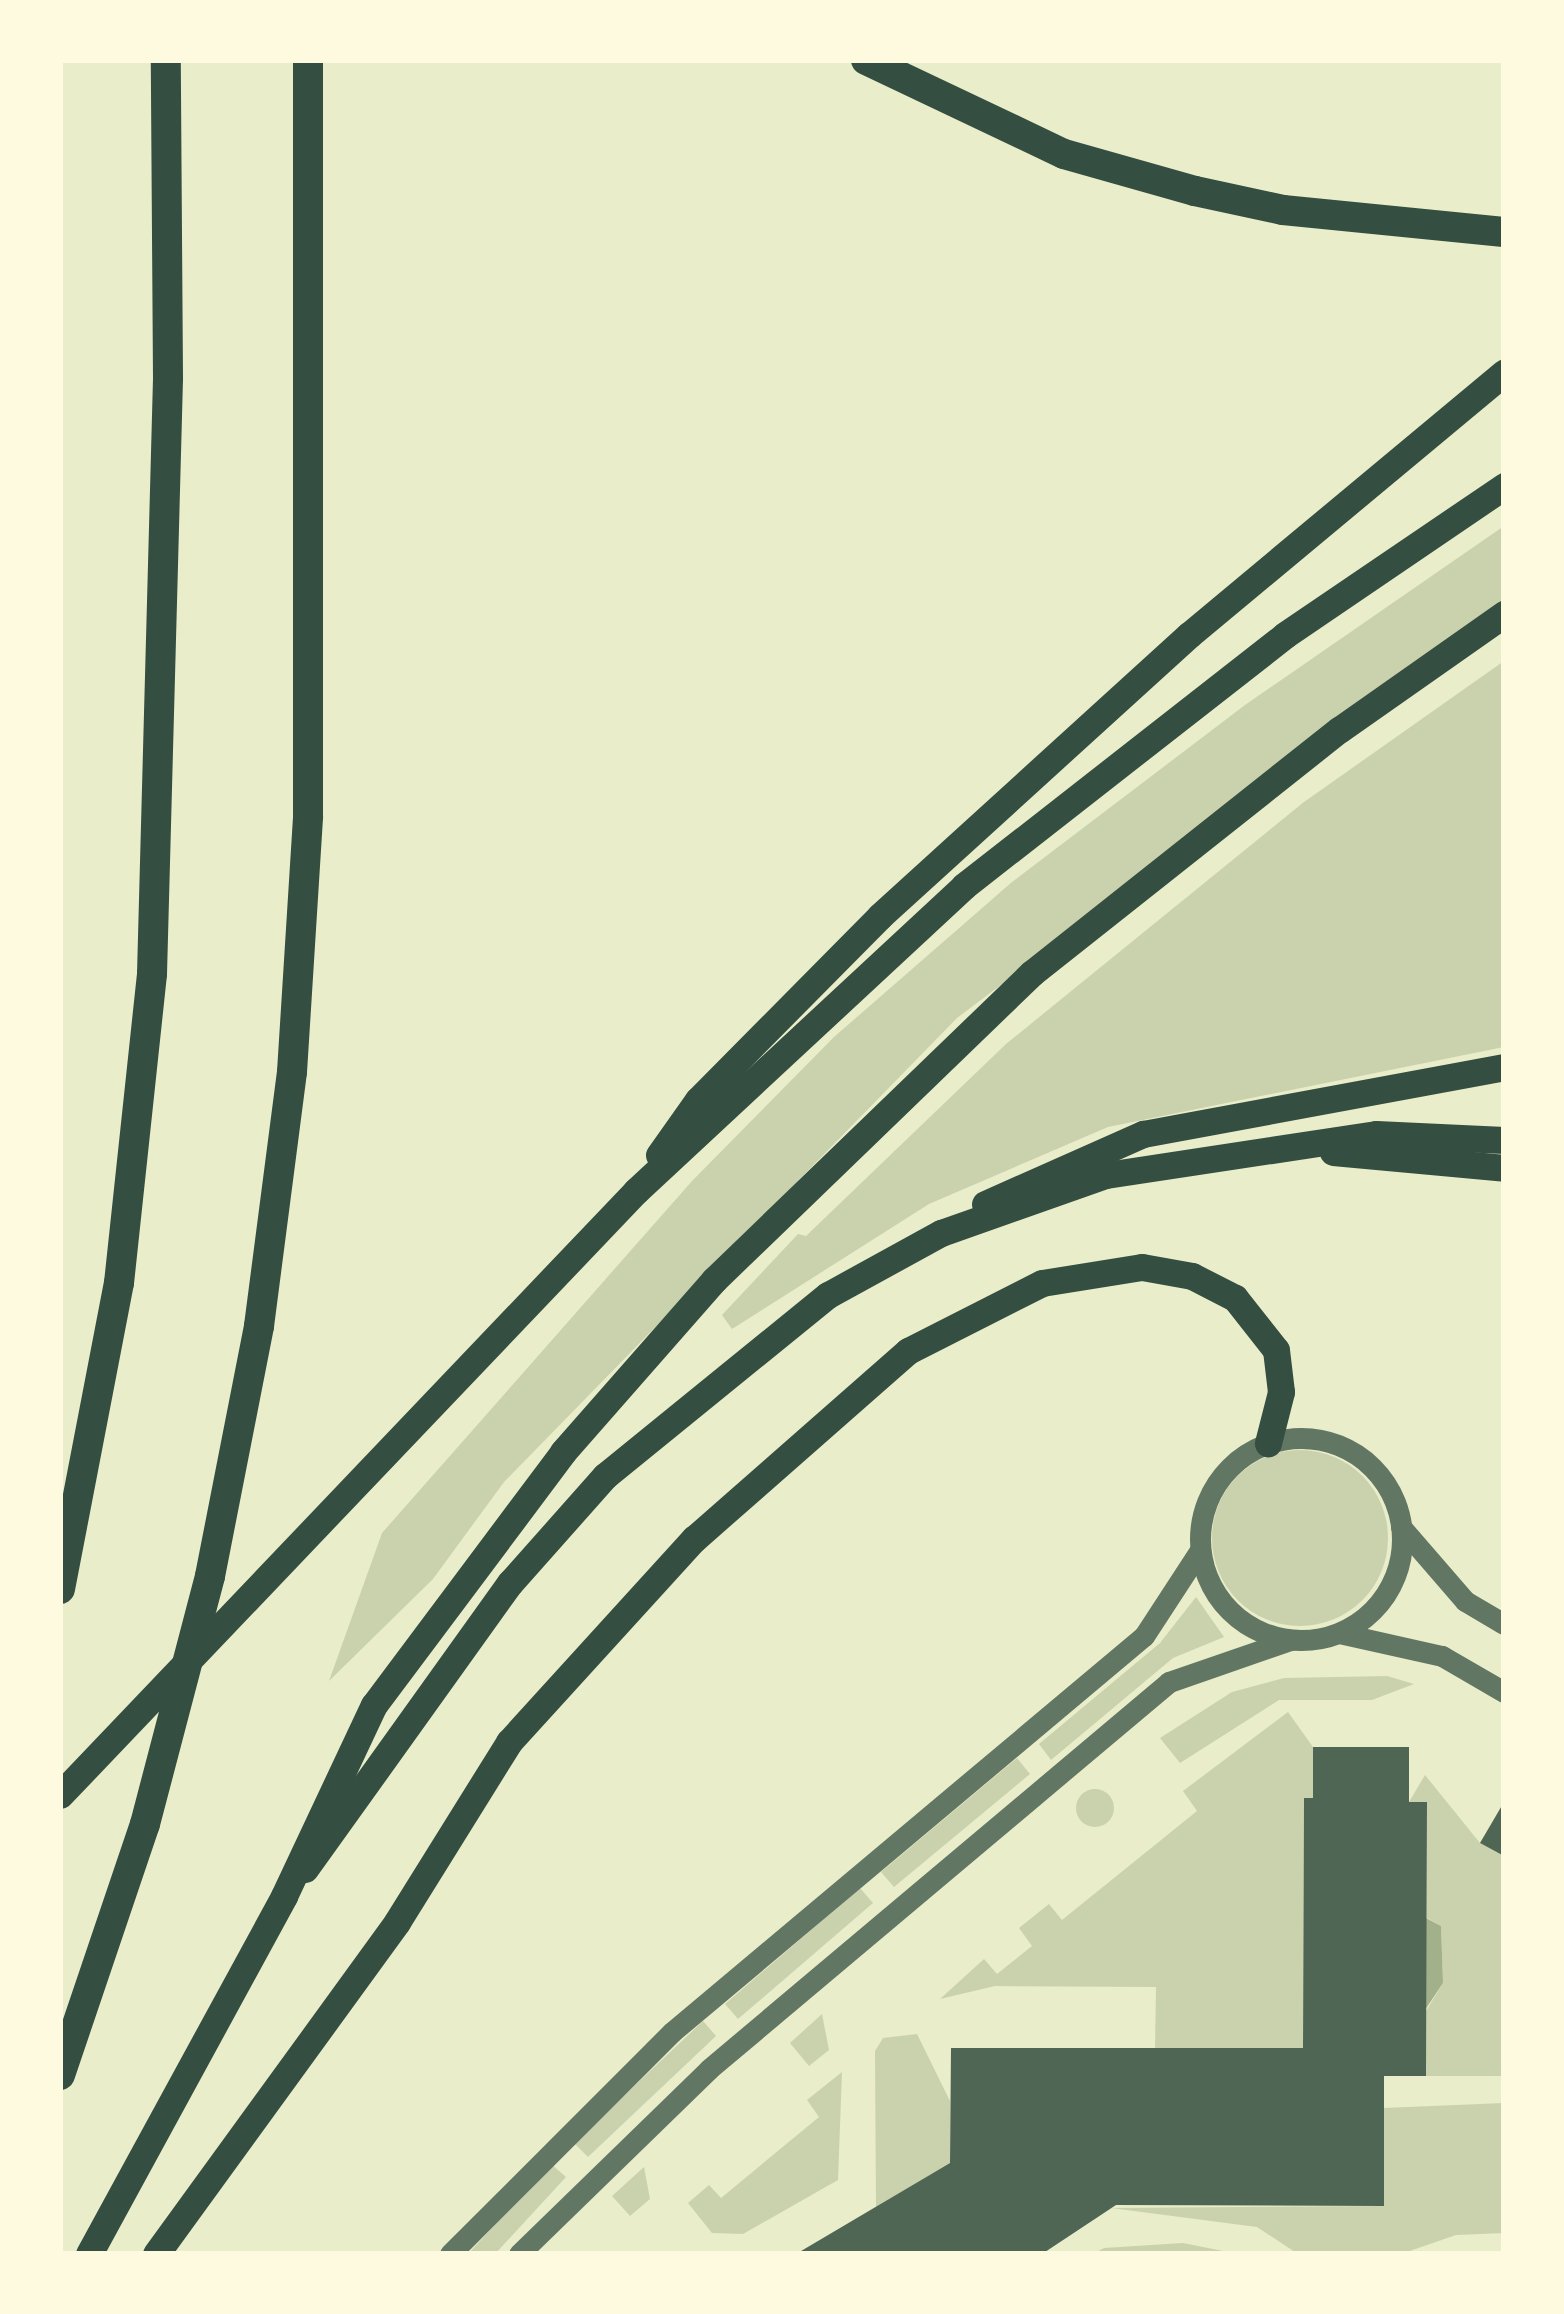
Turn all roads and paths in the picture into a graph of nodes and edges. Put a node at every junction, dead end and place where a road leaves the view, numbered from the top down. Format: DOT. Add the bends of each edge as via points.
graph roads {
  1 [pos="166,60"];
  2 [pos="308,60"];
  3 [pos="866,60"];
  4 [pos="1504,232"];
  5 [pos="1504,373"];
  6 [pos="1504,391"];
  7 [pos="1464,406"];
  8 [pos="1504,486"];
  9 [pos="1504,614"];
  10 [pos="1504,1067"];
  11 [pos="1504,1140"];
  12 [pos="1263,1148"];
  13 [pos="1504,1168"];
  14 [pos="636,1191"];
  15 [pos="941,1233"];
  16 [pos="1268,1443"];
  17 [pos="1401,1527"];
  18 [pos="1200,1550"];
  19 [pos="60,1589"];
  20 [pos="1504,1624"];
  21 [pos="1340,1633"];
  22 [pos="1290,1640"];
  23 [pos="1504,1692"];
  24 [pos="60,1795"];
  25 [pos="284,1896"];
  26 [pos="60,2075"];
  27 [pos="89,2254"];
  28 [pos="156,2254"];
  29 [pos="450,2254"];
  30 [pos="519,2254"];
  1 -- 19 [label="highway" via="168,378 152,974 119,1283"];
  2 -- 26 [label="highway" via="308,816 292,1072 259,1325 210,1576 145,1824"];
  3 -- 4 [label="highway" via="1064,154 1195,191 1283,210"];
  5 -- 7 [label="highway"];
  6 -- 7 [label="highway"];
  7 -- 14 [label="highway" via="1189,634 880,916 698,1100"];
  8 -- 14 [label="highway" via="1285,635 1082,789 947,901"];
  9 -- 25 [label="highway" via="1339,730 1032,973 714,1280 563,1452 423,1634 335,1775"];
  10 -- 15 [label="highway" via="1143,1134 1030,1178"];
  11 -- 12 [label="highway" via="1376,1134"];
  12 -- 13 [label="highway"];
  12 -- 15 [label="highway" via="1106,1175"];
  14 -- 24 [label="highway"];
  15 -- 25 [label="highway" via="828,1295 605,1476 510,1583"];
  16 -- 17 [label="street" via="1327,1441 1354,1454 1385,1485"];
  16 -- 18 [label="street" via="1238,1459 1215,1485"];
  16 -- 28 [label="highway" via="1281,1392 1276,1350 1235,1298 1192,1276 1142,1267 1042,1283 908,1351 694,1538 547,1695 398,1922"];
  17 -- 20 [label="street" via="1465,1601"];
  17 -- 21 [label="street" via="1401,1553 1381,1601"];
  18 -- 22 [label="street" via="1229,1612"];
  18 -- 29 [label="street" via="1144,1636 672,2032"];
  21 -- 22 [label="street"];
  21 -- 23 [label="street" via="1442,1656"];
  22 -- 30 [label="street" via="1169,1682 724,2056"];
  25 -- 27 [label="highway"];
}
